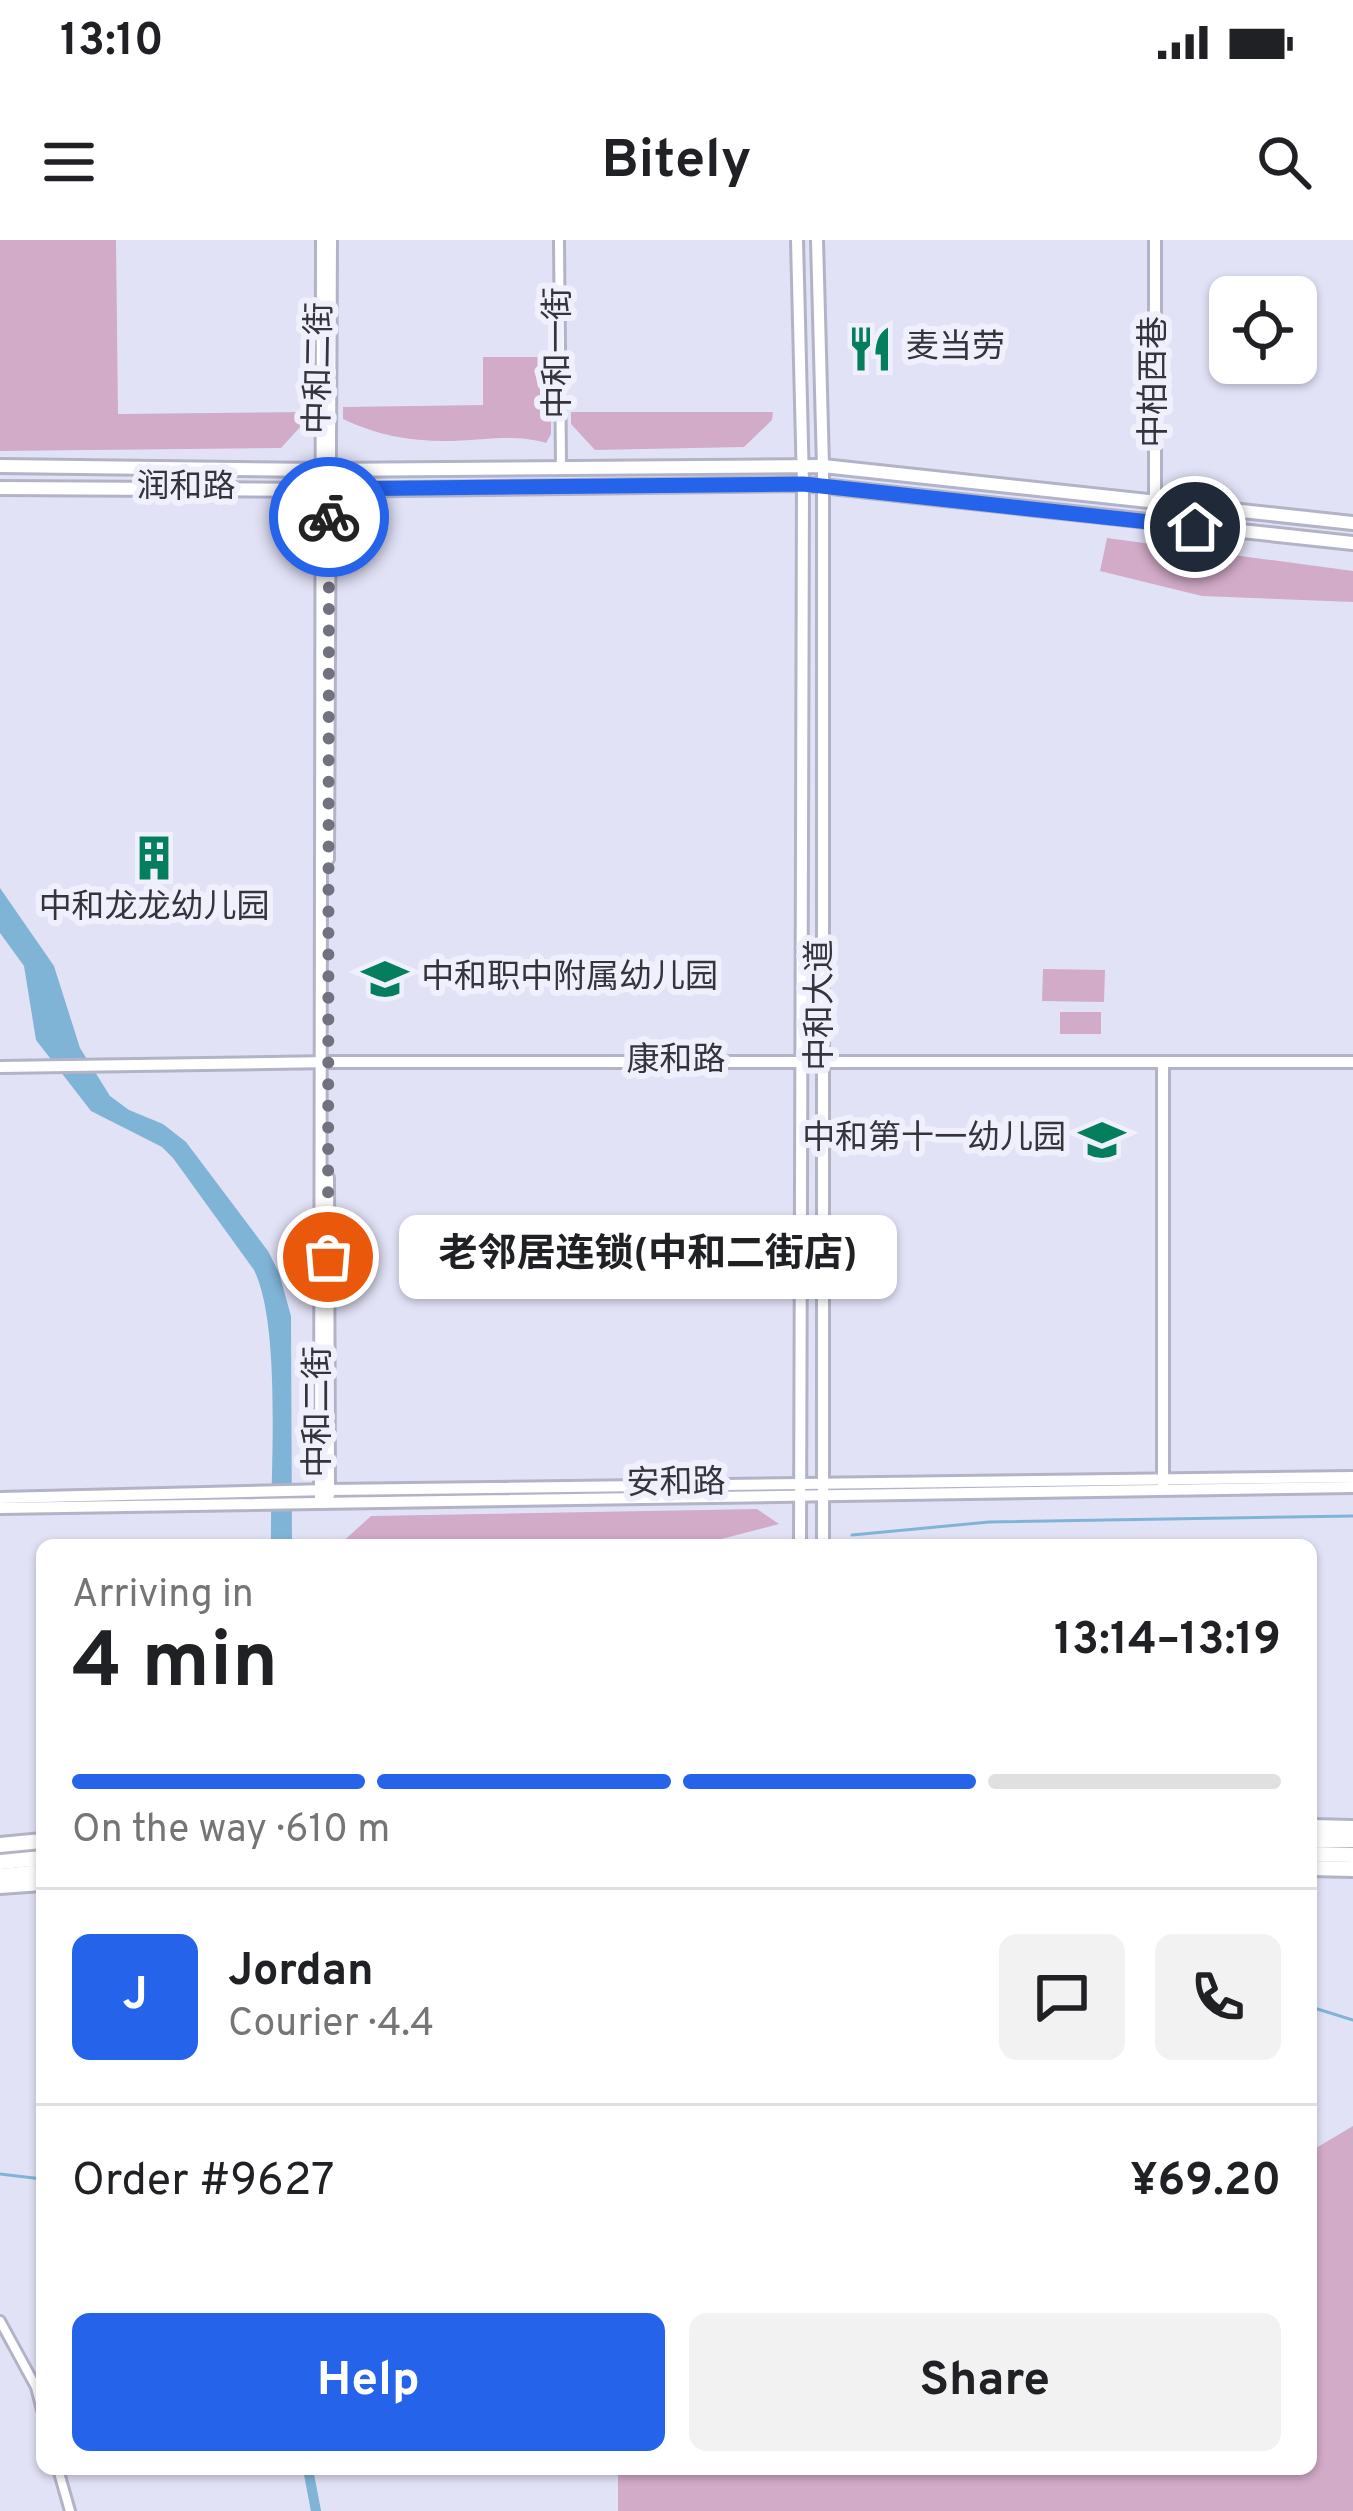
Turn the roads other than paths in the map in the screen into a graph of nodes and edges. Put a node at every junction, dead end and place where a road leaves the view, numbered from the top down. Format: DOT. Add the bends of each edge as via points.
graph roads {
  1 [pos="327,240"];
  2 [pos="559,240"];
  3 [pos="797,240"];
  4 [pos="817,240"];
  5 [pos="1155,240"];
  6 [pos="0,466"];
  7 [pos="803,466"];
  8 [pos="823,466"];
  9 [pos="561,467"];
  10 [pos="325,469"];
  11 [pos="803,484"];
  12 [pos="823,485"];
  13 [pos="0,488"];
  14 [pos="325,489"];
  15 [pos="1156,503"];
  16 [pos="1155,523"];
  17 [pos="1353,523"];
  18 [pos="1353,543"];
  19 [pos="1353,1061"];
  20 [pos="802,1062"];
  21 [pos="821,1062"];
  22 [pos="325,1063"];
  23 [pos="1163,1064"];
  24 [pos="0,1067"];
  25 [pos="1353,1477"];
  26 [pos="800,1483"];
  27 [pos="823,1483"];
  28 [pos="1163,1485"];
  29 [pos="1353,1487"];
  30 [pos="324,1490"];
  31 [pos="0,1498"];
  32 [pos="288,1498"];
  33 [pos="800,1498"];
  34 [pos="823,1498"];
  35 [pos="257,1499"];
  36 [pos="324,1504"];
  37 [pos="0,1508"];
  38 [pos="800,1539"];
  39 [pos="824,1539"];
  40 [pos="1317,1828"];
  41 [pos="1353,1828"];
  42 [pos="1317,1840"];
  43 [pos="1353,1840"];
  44 [pos="36,1842"];
  45 [pos="0,1845"];
  46 [pos="1317,1854"];
  47 [pos="1353,1855"];
  48 [pos="36,1859"];
  49 [pos="0,1862"];
  50 [pos="1317,1868"];
  51 [pos="1353,1869"];
  52 [pos="36,1873"];
  53 [pos="0,1876"];
  54 [pos="36,1883"];
  55 [pos="0,1886"];
  56 [pos="0,2321"];
  57 [pos="36,2387"];
  58 [pos="60,2475"];
  59 [pos="70,2511"];
  1 -- 10 [label="street, 中和二街"];
  2 -- 9 [label="street, 中和一街"];
  3 -- 7 [label="street, 中和大道"];
  4 -- 8 [label="street, 中和大道"];
  5 -- 15 [label="street, 中柏西巷"];
  6 -- 10 [label="main road, 润和路"];
  7 -- 8 [label="main road, 润和路"];
  7 -- 9 [label="main road, 润和路"];
  7 -- 11 [label="street, 中和大道"];
  8 -- 12 [label="street, 中和大道"];
  8 -- 15 [label="main road, 润和路"];
  9 -- 10 [label="main road, 润和路"];
  10 -- 14 [label="street, 中和二街"];
  11 -- 12 [label="main road, 润和路"];
  11 -- 14 [label="main road, 润和路"];
  11 -- 20 [label="street, 中和大道"];
  12 -- 16 [label="main road, 润和路"];
  12 -- 21 [label="street, 中和大道"];
  13 -- 14 [label="main road, 润和路"];
  14 -- 22 [label="street, 中和二街"];
  15 -- 16 [label="street, 中柏西巷"];
  15 -- 17 [label="main road, 润和路"];
  16 -- 18 [label="main road, 润和路"];
  19 -- 23 [label="street, 康和路"];
  20 -- 21 [label="street, 康和路"];
  20 -- 22 [label="street, 康和路"];
  20 -- 26 [label="street, 中和大道"];
  21 -- 23 [label="street, 康和路"];
  21 -- 27 [label="street, 中和大道"];
  22 -- 24 [label="street, 康和路"];
  22 -- 30 [label="street, 中和二街"];
  23 -- 28 [label="street"];
  25 -- 28 [label="street, 安和路"];
  26 -- 27 [label="street, 安和路"];
  26 -- 30 [label="street, 安和路"];
  26 -- 33 [label="street, 中和大道"];
  27 -- 28 [label="street, 安和路"];
  27 -- 34 [label="street, 中和大道"];
  28 -- 29 [label="street, 安和路"];
  28 -- 34 [label="street, 安和路"];
  30 -- 32 [label="street, 安和路"];
  30 -- 36 [label="street, 中和二街"];
  31 -- 35 [label="street, 安和路"];
  32 -- 35 [label="street, 安和路"];
  32 -- 36 [label="street, 安和路"];
  33 -- 34 [label="street, 安和路"];
  33 -- 36 [label="street, 安和路"];
  33 -- 38 [label="street, 中和大道"];
  34 -- 39 [label="street, 中和大道"];
  35 -- 37 [label="street, 安和路"];
  40 -- 41 [label="highway"];
  42 -- 43 [label="highway"];
  44 -- 45 [label="highway"];
  46 -- 47 [label="highway"];
  48 -- 49 [label="highway"];
  50 -- 51 [label="highway"];
  52 -- 53 [label="highway"];
  54 -- 55 [label="highway"];
  56 -- 57 [label="street"];
  58 -- 59 [label="street"];
}
